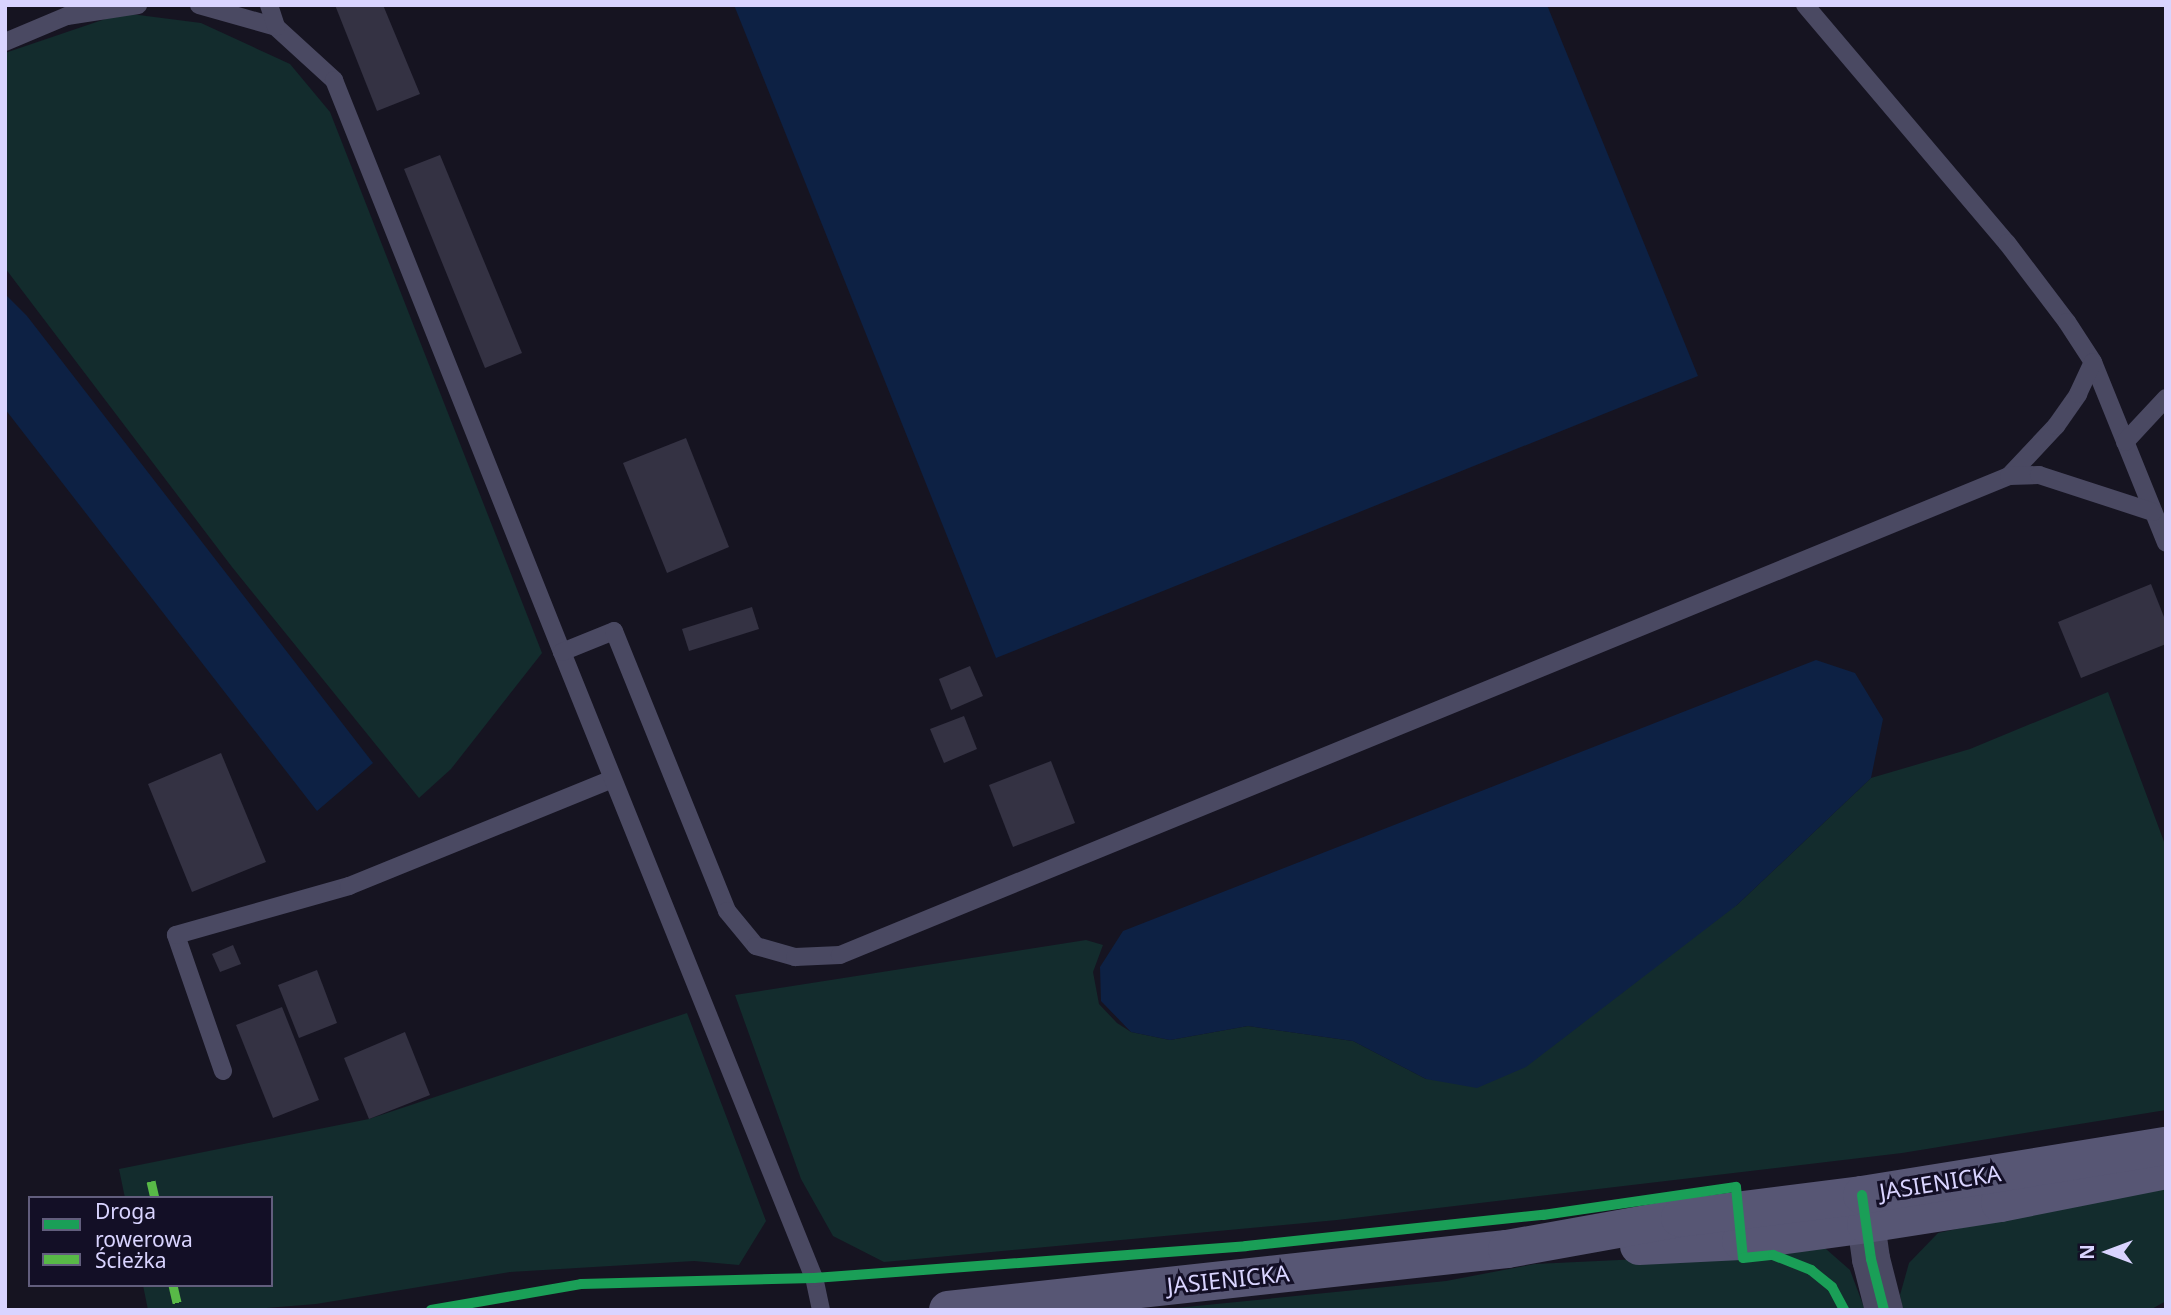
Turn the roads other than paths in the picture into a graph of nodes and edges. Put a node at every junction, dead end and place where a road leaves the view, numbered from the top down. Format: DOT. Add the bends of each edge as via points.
graph roads {
  1 [pos="138,5"];
  2 [pos="198,5"];
  3 [pos="269,5"];
  4 [pos="1805,5"];
  5 [pos="71,11"];
  6 [pos="276,27"];
  7 [pos="5,41"];
  8 [pos="2093,362"];
  9 [pos="2166,398"];
  10 [pos="2125,442"];
  11 [pos="2009,476"];
  12 [pos="2161,528"];
  13 [pos="562,652"];
  14 [pos="612,779"];
  15 [pos="223,1071"];
  16 [pos="2166,1146"];
  17 [pos="2166,1170"];
  18 [pos="1864,1209"];
  19 [pos="821,1310"];
  20 [pos="948,1310"];
  21 [pos="1884,1310"];
  1 -- 5 [label="lane"];
  2 -- 6 [label="lane"];
  3 -- 6 [label="lane"];
  4 -- 8 [label="lane" via="2007,243"];
  5 -- 7 [label="lane"];
  6 -- 13 [label="lane" via="334,80"];
  8 -- 10 [label="lane"];
  8 -- 11 [label="lane" via="2056,426"];
  9 -- 10 [label="lane"];
  10 -- 12 [label="lane"];
  11 -- 12 [label="lane" via="2039,475"];
  11 -- 13 [label="lane" via="840,955 796,957 756,946 727,911 614,631"];
  13 -- 14 [label="lane"];
  14 -- 15 [label="lane" via="349,886 176,935"];
  14 -- 19 [label="lane" via="814,1278"];
  16 -- 18 [label="main road, JASIENICKA"];
  17 -- 18 [label="main road, JASIENICKA" via="2000,1203"];
  18 -- 20 [label="main road, JASIENICKA" via="1655,1222 1507,1249"];
  18 -- 21 [label="street"];
}
